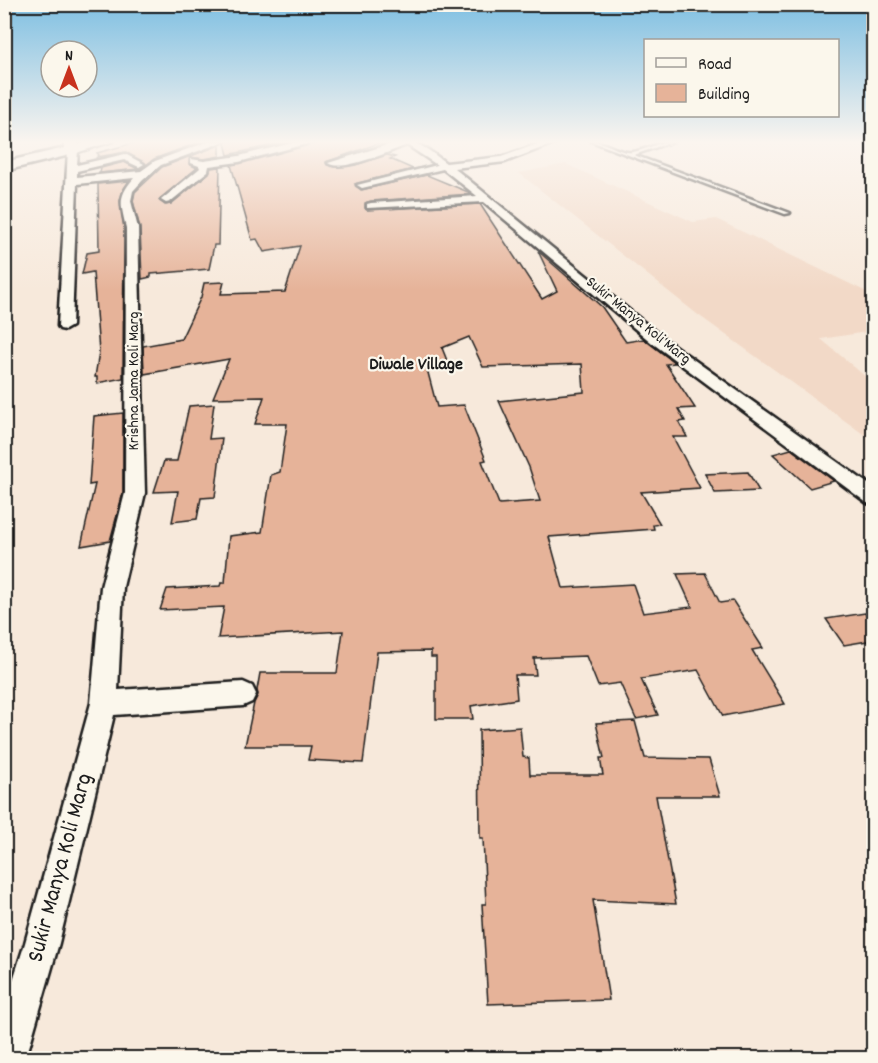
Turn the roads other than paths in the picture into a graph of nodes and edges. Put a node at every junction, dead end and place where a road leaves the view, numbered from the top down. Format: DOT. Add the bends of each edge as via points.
graph roads {
  1 [pos="71,191"];
  2 [pos="132,191"];
  3 [pos="173,191"];
  4 [pos="476,191"];
  5 [pos="725,191"];
  6 [pos="168,194"];
  7 [pos="488,200"];
  8 [pos="371,206"];
  9 [pos="786,213"];
  10 [pos="65,326"];
  11 [pos="873,498"];
  12 [pos="106,689"];
  13 [pos="243,694"];
  14 [pos="7,1059"];
  1 -- 10 [label="street"];
  2 -- 12 [label="street, Krishna Jama Koli Marg" via="126,201 132,228 135,493 112,587"];
  3 -- 6 [label="street"];
  4 -- 7 [label="street, Sukir Manya Koli Marg"];
  5 -- 9 [label="lane"];
  7 -- 8 [label="street"];
  7 -- 11 [label="street, Sukir Manya Koli Marg" via="657,340"];
  12 -- 13 [label="street"];
  12 -- 14 [label="street, Sukir Manya Koli Marg" via="42,943"];
}
